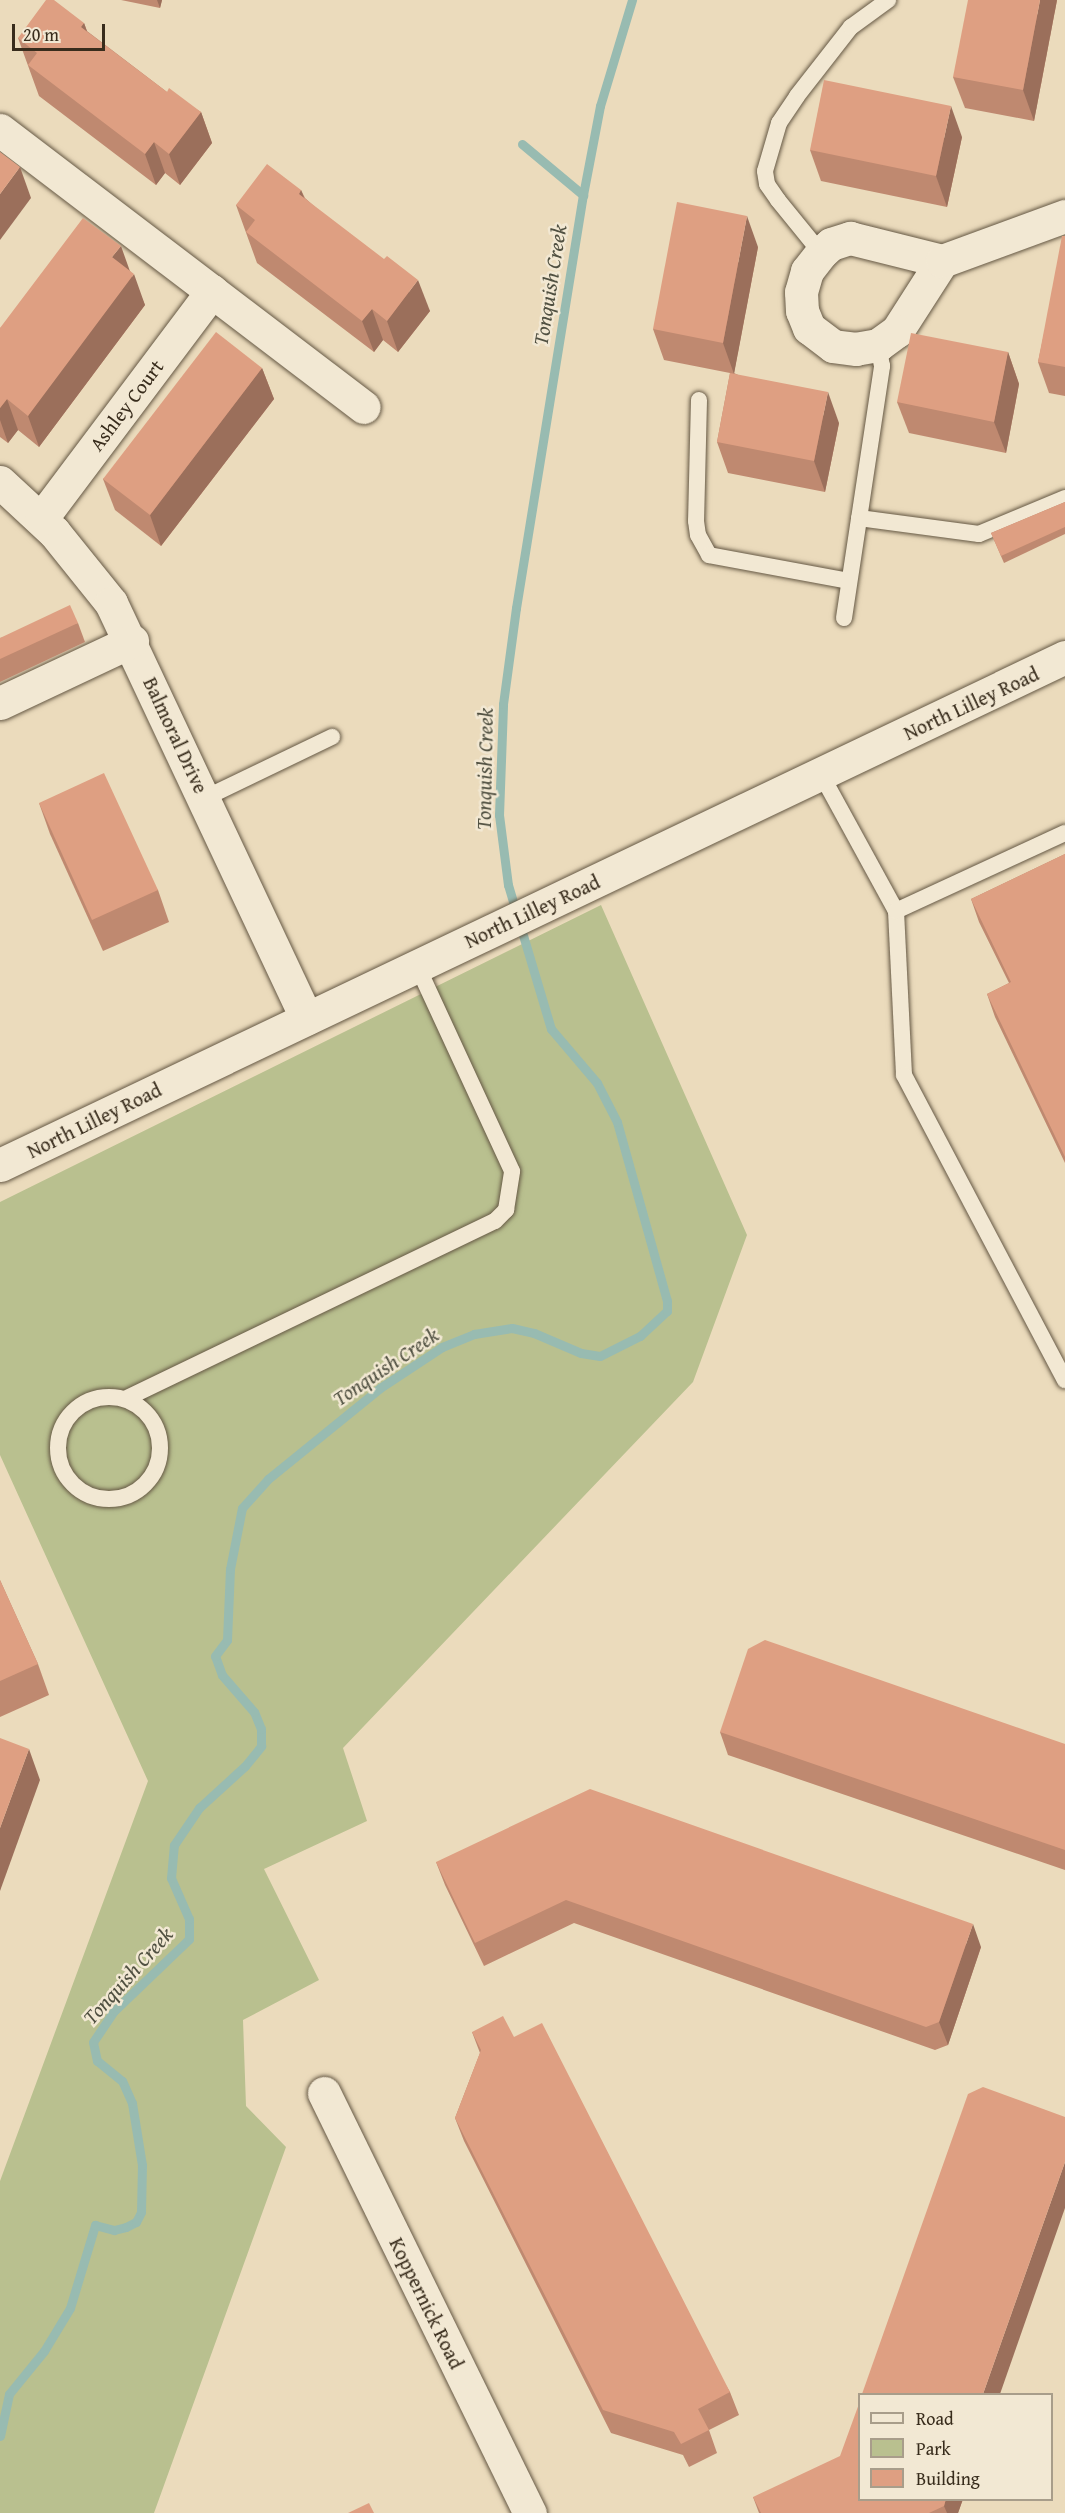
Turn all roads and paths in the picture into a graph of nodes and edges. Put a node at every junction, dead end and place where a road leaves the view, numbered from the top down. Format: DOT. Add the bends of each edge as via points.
graph roads {
  1 [pos="888,0"];
  2 [pos="0,130"];
  3 [pos="1065,216"];
  4 [pos="821,253"];
  5 [pos="942,261"];
  6 [pos="212,291"];
  7 [pos="878,345"];
  8 [pos="699,400"];
  9 [pos="364,407"];
  10 [pos="0,482"];
  11 [pos="1065,498"];
  12 [pos="859,518"];
  13 [pos="41,519"];
  14 [pos="849,581"];
  15 [pos="844,618"];
  16 [pos="132,640"];
  17 [pos="1065,657"];
  18 [pos="0,703"];
  19 [pos="332,737"];
  20 [pos="821,774"];
  21 [pos="205,798"];
  22 [pos="1065,832"];
  23 [pos="896,911"];
  24 [pos="417,965"];
  25 [pos="306,1018"];
  26 [pos="0,1165"];
  27 [pos="1065,1380"];
  28 [pos="127,1398"];
  29 [pos="324,2093"];
  30 [pos="530,2513"];
  1 -- 4 [label="lane" via="851,27 797,96 779,123 765,171 767,184"];
  2 -- 6 [label="street"];
  3 -- 5 [label="street"];
  4 -- 5 [label="street" via="831,244 850,238"];
  4 -- 7 [label="street" via="807,271 801,292 802,311 810,328 833,346 856,349"];
  5 -- 7 [label="street" via="897,331"];
  6 -- 9 [label="street"];
  6 -- 13 [label="street, Ashley Court"];
  7 -- 12 [label="lane" via="882,366"];
  8 -- 14 [label="lane" via="696,521 698,535 709,555"];
  10 -- 13 [label="street, Balmoral Drive"];
  11 -- 12 [label="lane" via="979,534"];
  12 -- 14 [label="lane"];
  13 -- 16 [label="street, Balmoral Drive" via="88,571"];
  14 -- 15 [label="lane"];
  16 -- 18 [label="street"];
  16 -- 21 [label="street, Balmoral Drive"];
  17 -- 20 [label="street, North Lilley Road"];
  19 -- 21 [label="lane"];
  20 -- 23 [label="lane"];
  20 -- 24 [label="street, North Lilley Road"];
  21 -- 25 [label="street, Balmoral Drive"];
  22 -- 23 [label="lane"];
  23 -- 27 [label="lane" via="904,1075"];
  24 -- 25 [label="street, North Lilley Road"];
  24 -- 28 [label="lane" via="512,1171 506,1210 495,1221"];
  25 -- 26 [label="street, North Lilley Road"];
  28 -- 28 [label="lane" via="109,1396 80,1406 60,1434 62,1468 85,1493 109,1499 133,1494 155,1471 160,1455 154,1424"];
  29 -- 30 [label="street, Koppernick Road"];
}
